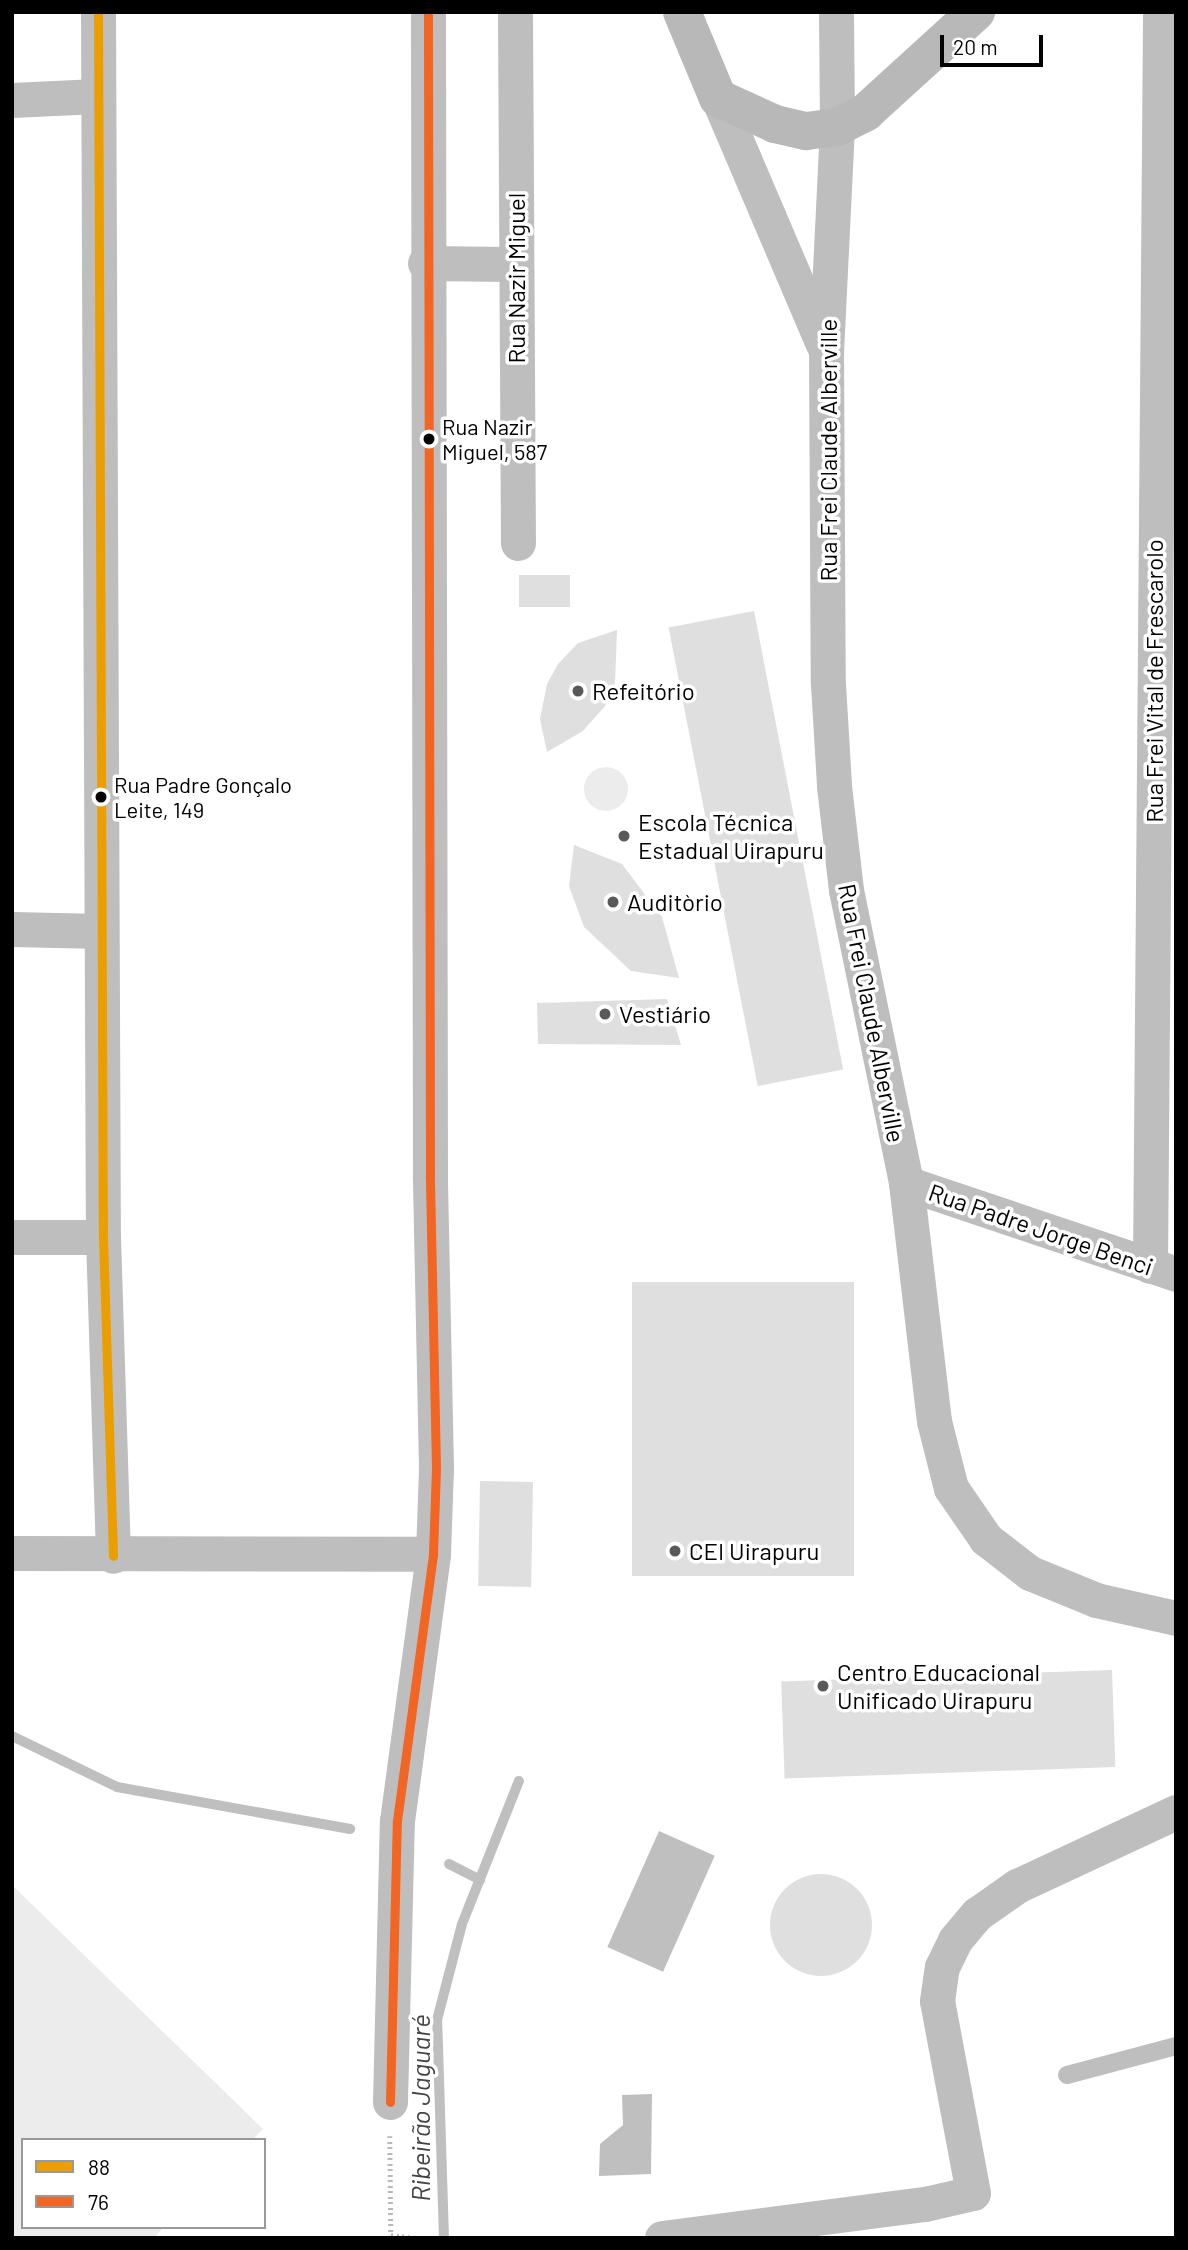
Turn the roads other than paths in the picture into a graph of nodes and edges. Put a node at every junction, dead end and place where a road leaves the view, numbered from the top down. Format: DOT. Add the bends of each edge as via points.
graph roads {
  1 [pos="98,12"];
  2 [pos="428,12"];
  3 [pos="515,12"];
  4 [pos="682,12"];
  5 [pos="836,12"];
  6 [pos="976,12"];
  7 [pos="1160,12"];
  8 [pos="97,96"];
  9 [pos="718,98"];
  10 [pos="12,100"];
  11 [pos="837,127"];
  12 [pos="425,262"];
  13 [pos="516,264"];
  14 [pos="826,350"];
  15 [pos="518,543"];
  16 [pos="12,929"];
  17 [pos="101,931"];
  18 [pos="906,1184"];
  19 [pos="12,1237"];
  20 [pos="103,1237"];
  21 [pos="1163,1270"];
  22 [pos="12,1553"];
  23 [pos="433,1554"];
  24 [pos="113,1556"];
  25 [pos="1176,1618"];
  26 [pos="1176,1812"];
  27 [pos="1176,2046"];
  28 [pos="1067,2075"];
  29 [pos="390,2102"];
  30 [pos="662,2238"];
  1 -- 8 [label="street"];
  2 -- 12 [label="street"];
  3 -- 13 [label="street, Rua Nazir Miguel"];
  4 -- 9 [label="main road"];
  5 -- 11 [label="street, Rua Frei Claude Alberville"];
  6 -- 11 [label="main road" via="866,113"];
  7 -- 21 [label="street, Rua Frei Vital de Frescarolo"];
  8 -- 10 [label="street"];
  8 -- 17 [label="street"];
  9 -- 11 [label="main road" via="775,124 806,131"];
  9 -- 14 [label="street"];
  11 -- 14 [label="street, Rua Frei Claude Alberville"];
  12 -- 13 [label="street"];
  12 -- 23 [label="street"];
  13 -- 15 [label="street, Rua Nazir Miguel"];
  14 -- 18 [label="street, Rua Frei Claude Alberville" via="828,684 834,786 846,890"];
  16 -- 17 [label="street"];
  17 -- 20 [label="street"];
  18 -- 21 [label="street, Rua Padre Jorge Benci"];
  18 -- 25 [label="street, Rua Frei Claude Alberville" via="934,1421 951,1488 986,1539 1030,1573 1096,1600"];
  19 -- 20 [label="street"];
  20 -- 24 [label="street"];
  22 -- 24 [label="street"];
  23 -- 24 [label="street"];
  23 -- 29 [label="street" via="397,1821"];
  26 -- 30 [label="street" via="1017,1886 977,1914 955,1940 942,1967 937,2001 972,2193 925,2204"];
  27 -- 28 [label="lane"];
}
